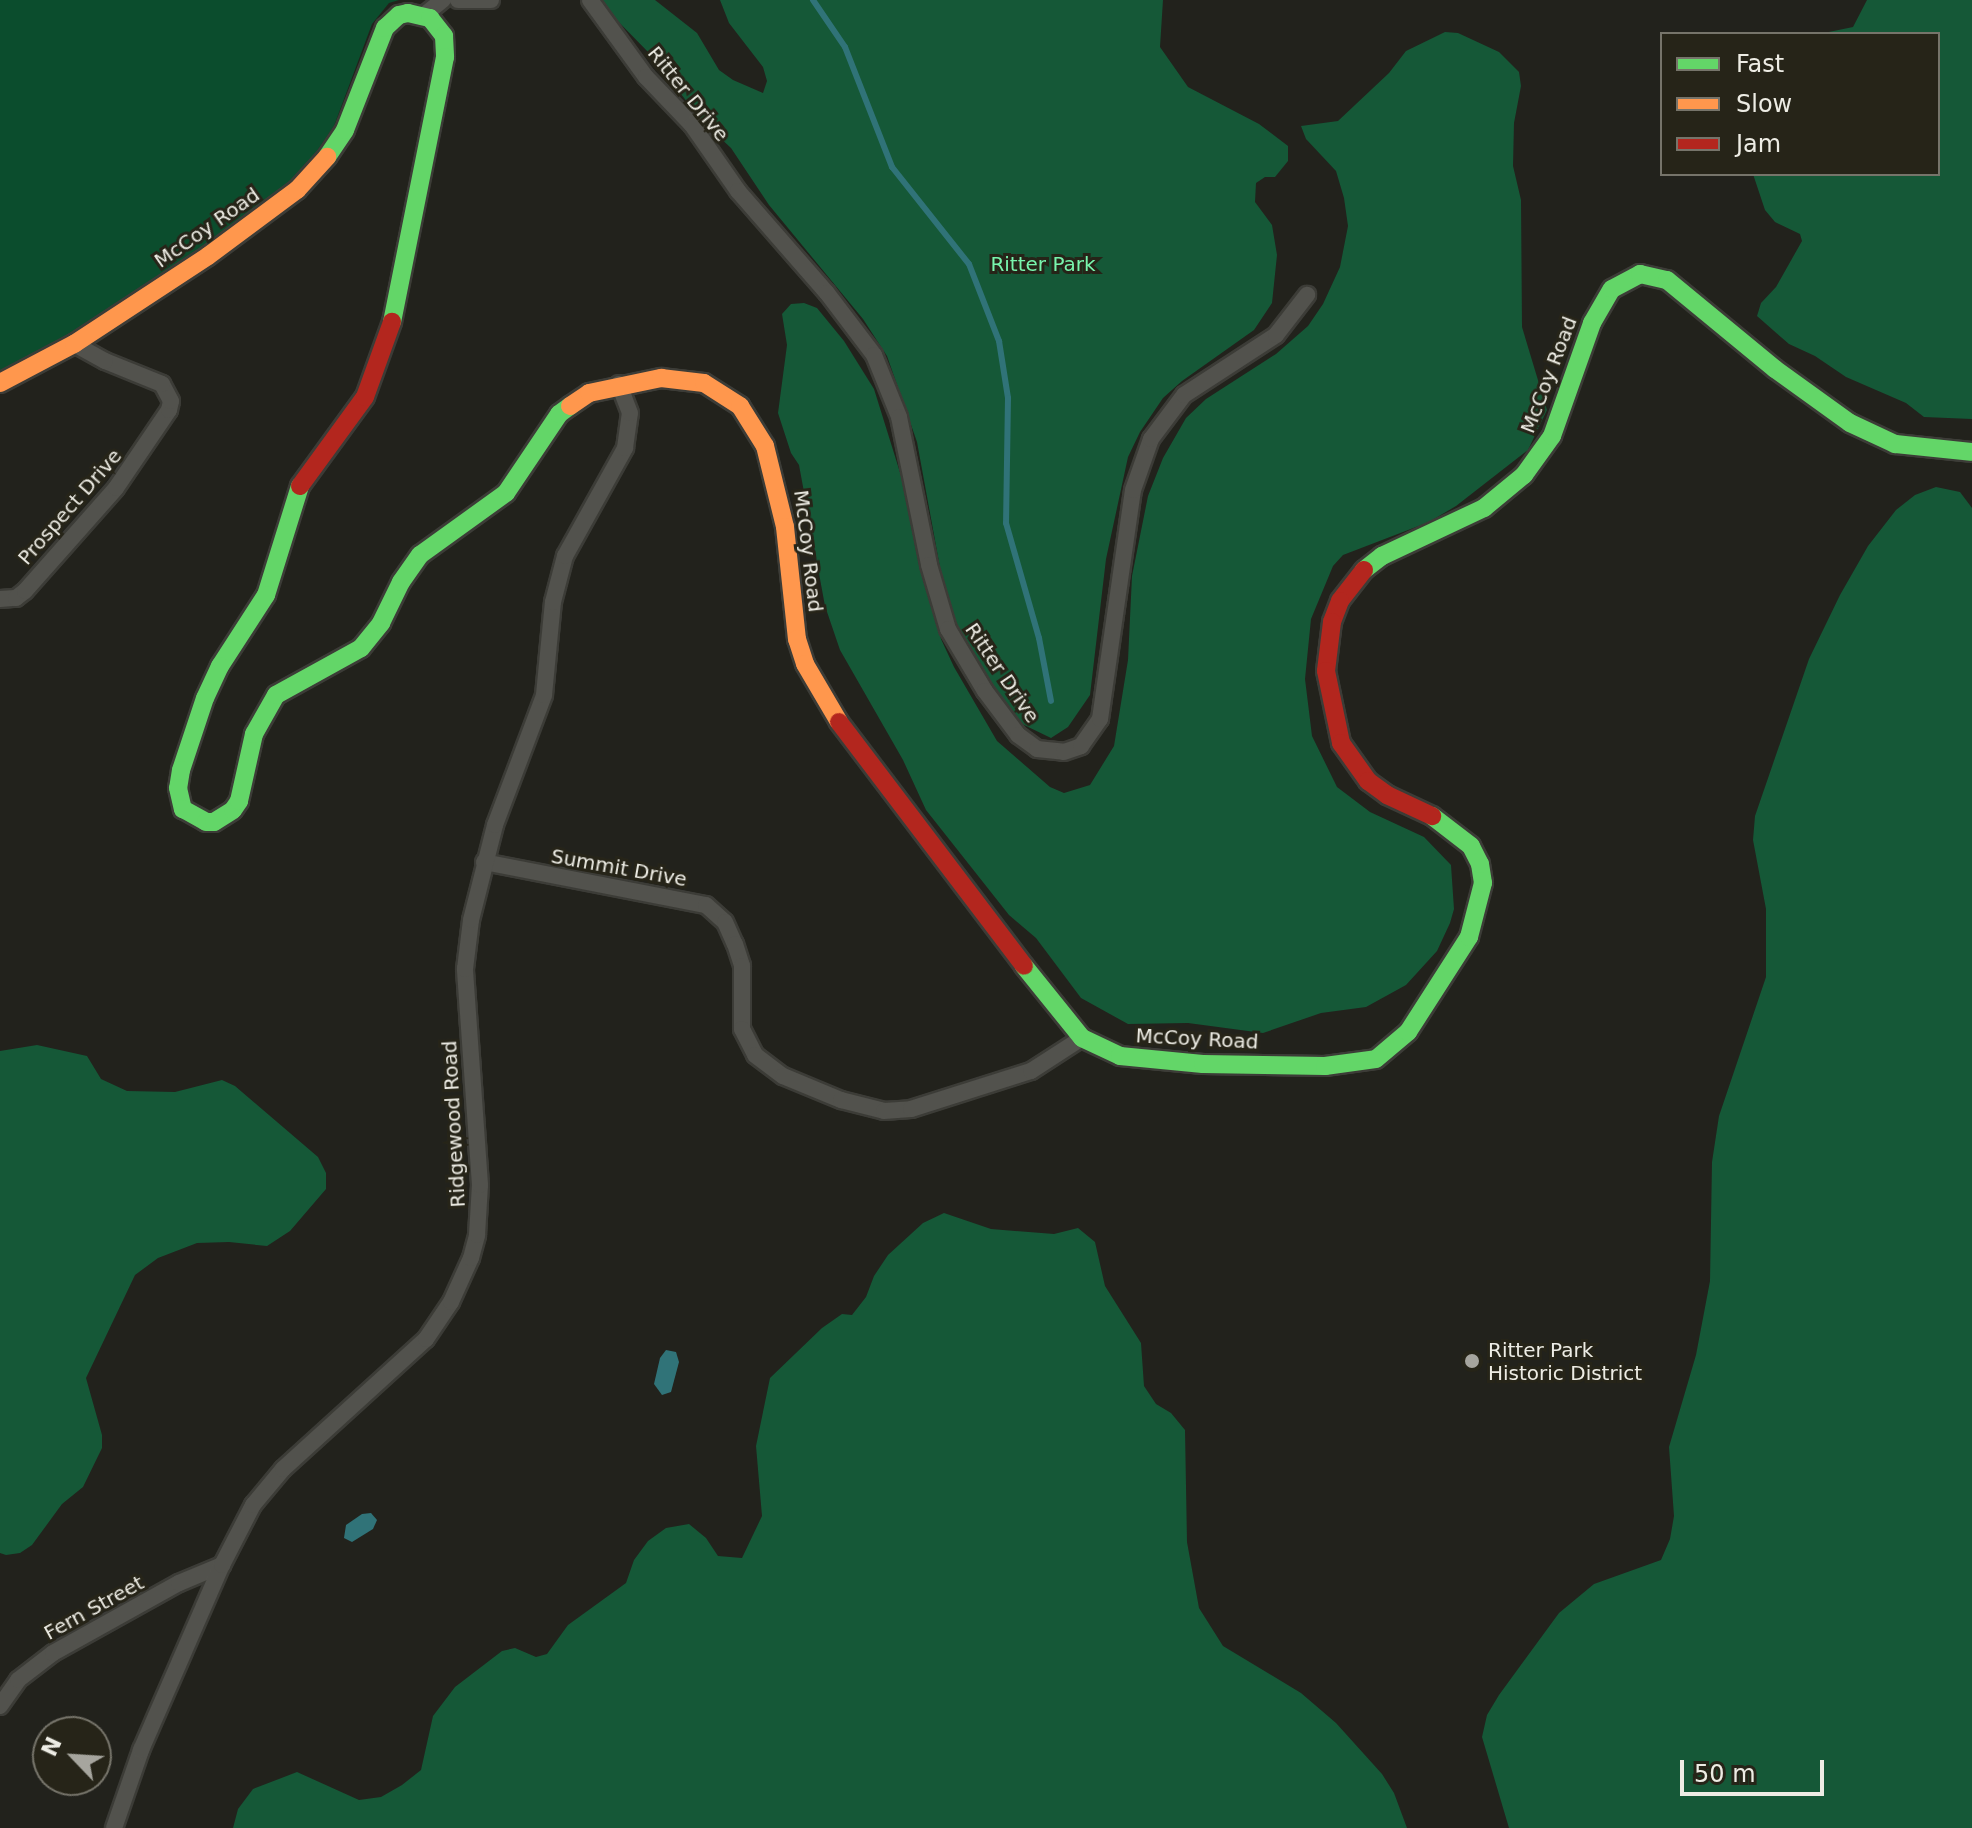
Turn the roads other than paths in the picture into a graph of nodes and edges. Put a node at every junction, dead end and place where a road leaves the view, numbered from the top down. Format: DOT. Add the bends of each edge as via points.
graph roads {
  1 [pos="443,0"];
  2 [pos="458,0"];
  3 [pos="491,0"];
  4 [pos="590,0"];
  5 [pos="423,16"];
  6 [pos="1307,295"];
  7 [pos="74,344"];
  8 [pos="0,383"];
  9 [pos="619,384"];
  10 [pos="1972,452"];
  11 [pos="0,599"];
  12 [pos="484,862"];
  13 [pos="1082,1038"];
  14 [pos="222,1565"];
  15 [pos="0,1706"];
  16 [pos="114,1828"];
  1 -- 5 [label="street"];
  2 -- 3 [label="street"];
  4 -- 6 [label="street, Ritter Drive" via="646,77 692,125 738,191 874,355 899,417 929,565 948,629 985,691 1018,735 1037,749 1064,752 1081,746 1100,719 1133,490 1151,439 1184,395 1276,335"];
  5 -- 7 [label="street, McCoy Road" via="399,15 385,28 345,130 297,190"];
  5 -- 9 [label="street, McCoy Road" via="440,28 445,57 389,339 365,397 297,490 266,595 205,698 178,788 189,815 214,822 233,810 257,726 276,695 361,648 420,555 506,493 559,414 589,393"];
  7 -- 8 [label="street, McCoy Road"];
  7 -- 11 [label="street, Prospect Drive" via="162,384 171,401 169,410 116,488 25,591"];
  9 -- 12 [label="street, Ridgewood Road" via="630,413 625,448 565,556 553,602 541,708"];
  9 -- 13 [label="street, McCoy Road" via="661,378 704,383 730,397 749,417 765,446 779,492 797,639 815,685"];
  10 -- 13 [label="street, McCoy Road" via="1918,449 1874,435 1819,403 1682,289 1654,276 1626,279 1602,304 1552,436 1524,475 1484,508 1363,570 1332,622 1328,695 1341,743 1353,764 1387,795 1458,831 1480,864 1483,883 1469,937 1435,996 1394,1048 1354,1065 1143,1060 1120,1056"];
  12 -- 13 [label="street, Summit Drive" via="706,905 725,922 735,944 742,966 742,1029 755,1055 783,1076 841,1100 884,1111 911,1109 1031,1071"];
  12 -- 14 [label="street, Ridgewood Road" via="465,969 480,1185 471,1258 426,1339 268,1485"];
  14 -- 15 [label="street, Fern Street" via="53,1653 18,1680"];
  14 -- 16 [label="street, Ridgewood Road" via="141,1750"];
}
